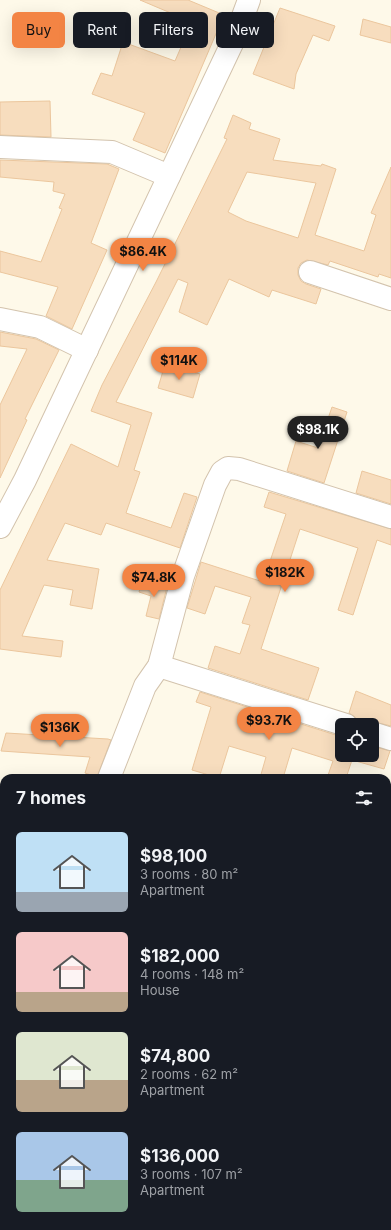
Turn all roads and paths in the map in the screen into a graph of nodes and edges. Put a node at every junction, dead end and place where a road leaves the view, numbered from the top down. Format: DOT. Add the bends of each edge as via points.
graph roads {
  1 [pos="250,0"];
  2 [pos="0,147"];
  3 [pos="169,176"];
  4 [pos="310,272"];
  5 [pos="391,299"];
  6 [pos="0,319"];
  7 [pos="87,350"];
  8 [pos="391,517"];
  9 [pos="0,527"];
  10 [pos="159,666"];
  11 [pos="335,722"];
  12 [pos="379,735"];
  13 [pos="391,739"];
  14 [pos="111,774"];
  1 -- 3 [label="street"];
  2 -- 3 [label="street" via="112,152"];
  3 -- 7 [label="street"];
  4 -- 5 [label="street"];
  6 -- 7 [label="street" via="40,327"];
  7 -- 9 [label="street"];
  8 -- 10 [label="street" via="239,469 228,468 222,472 215,484 186,569"];
  10 -- 11 [label="street"];
  10 -- 14 [label="street" via="145,686"];
  12 -- 13 [label="street"];
}
